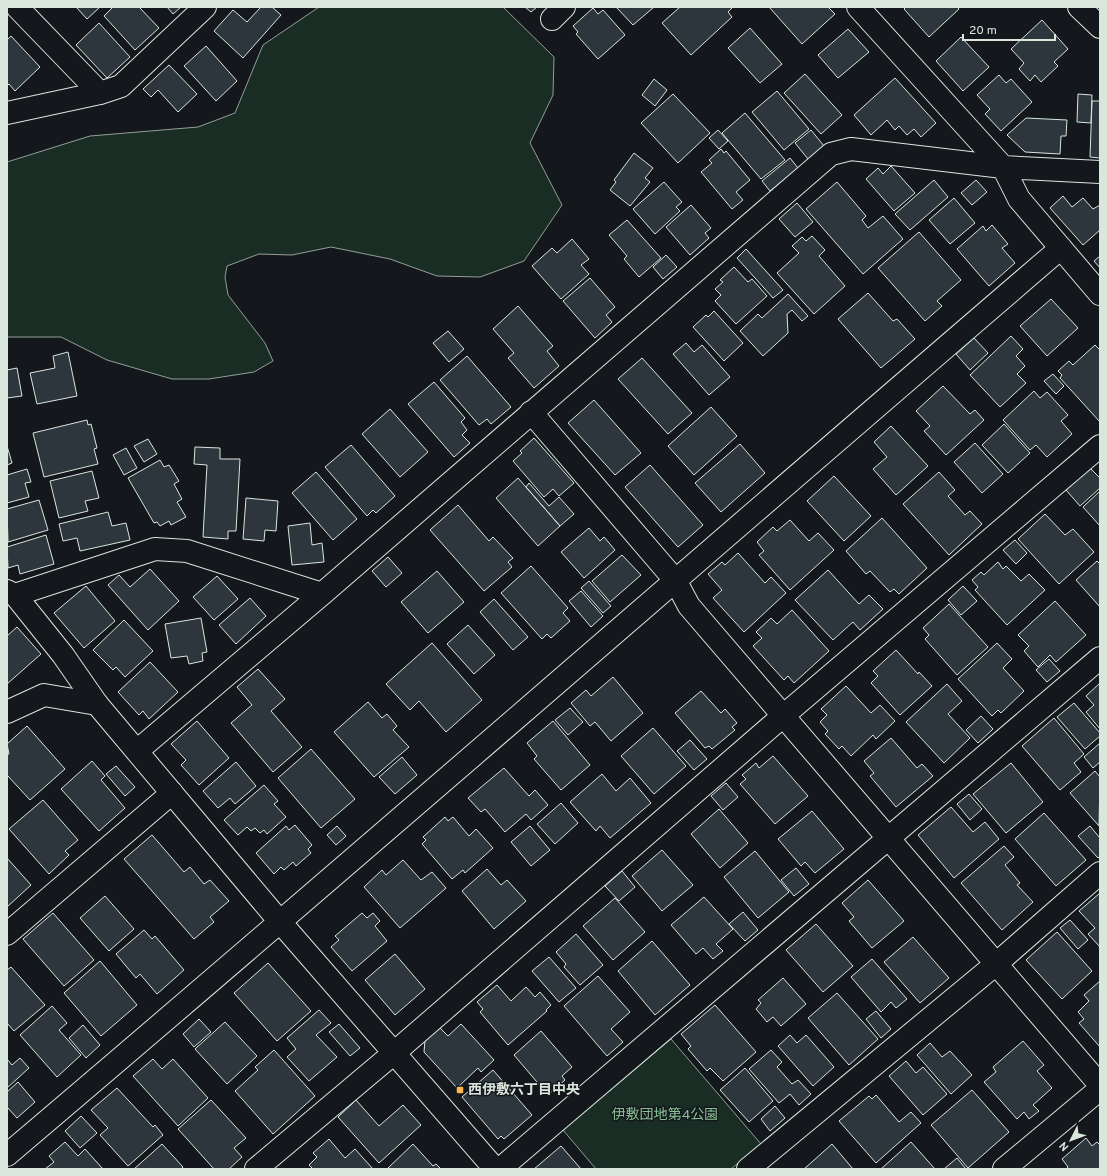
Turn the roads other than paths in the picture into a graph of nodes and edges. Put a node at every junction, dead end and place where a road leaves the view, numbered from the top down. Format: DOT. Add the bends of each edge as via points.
graph roads {
  1 [pos="17,7"];
  2 [pos="205,7"];
  3 [pos="858,7"];
  4 [pos="1080,7"];
  5 [pos="1100,27"];
  6 [pos="100,94"];
  7 [pos="7,113"];
  8 [pos="1003,167"];
  9 [pos="1100,172"];
  10 [pos="1061,248"];
  11 [pos="1100,294"];
  12 [pos="531,412"];
  13 [pos="1100,446"];
  14 [pos="674,580"];
  15 [pos="11,593"];
  16 [pos="322,594"];
  17 [pos="1100,658"];
  18 [pos="97,704"];
  19 [pos="7,712"];
  20 [pos="783,716"];
  21 [pos="137,751"];
  22 [pos="172,793"];
  23 [pos="889,837"];
  24 [pos="1100,873"];
  25 [pos="281,923"];
  26 [pos="7,934"];
  27 [pos="996,964"];
  28 [pos="394,1053"];
  29 [pos="1100,1085"];
  30 [pos="1100,1089"];
  31 [pos="7,1155"];
  32 [pos="256,1169"];
  33 [pos="495,1169"];
  34 [pos="500,1169"];
  35 [pos="748,1169"];
  36 [pos="1004,1169"];
  1 -- 6 [label="street"];
  2 -- 6 [label="street" via="121,86"];
  3 -- 8 [label="street"];
  4 -- 5 [label="street"];
  6 -- 7 [label="street"];
  8 -- 9 [label="street"];
  8 -- 10 [label="street" via="1019,199"];
  8 -- 12 [label="street" via="851,149 831,154"];
  10 -- 11 [label="street"];
  10 -- 14 [label="street"];
  12 -- 14 [label="street"];
  12 -- 16 [label="street"];
  13 -- 20 [label="street"];
  14 -- 20 [label="street" via="688,606"];
  14 -- 25 [label="street"];
  15 -- 16 [label="street" via="155,549 187,551"];
  15 -- 18 [label="street" via="63,655"];
  16 -- 21 [label="street"];
  17 -- 23 [label="street"];
  18 -- 19 [label="street" via="44,695"];
  18 -- 21 [label="street"];
  20 -- 23 [label="street"];
  20 -- 28 [label="street"];
  21 -- 22 [label="street"];
  22 -- 25 [label="street"];
  22 -- 26 [label="street"];
  23 -- 27 [label="street"];
  23 -- 34 [label="street"];
  24 -- 27 [label="street"];
  25 -- 28 [label="street"];
  25 -- 31 [label="street"];
  27 -- 29 [label="street"];
  27 -- 35 [label="street"];
  28 -- 32 [label="street"];
  28 -- 33 [label="street"];
  30 -- 36 [label="street"];
}
